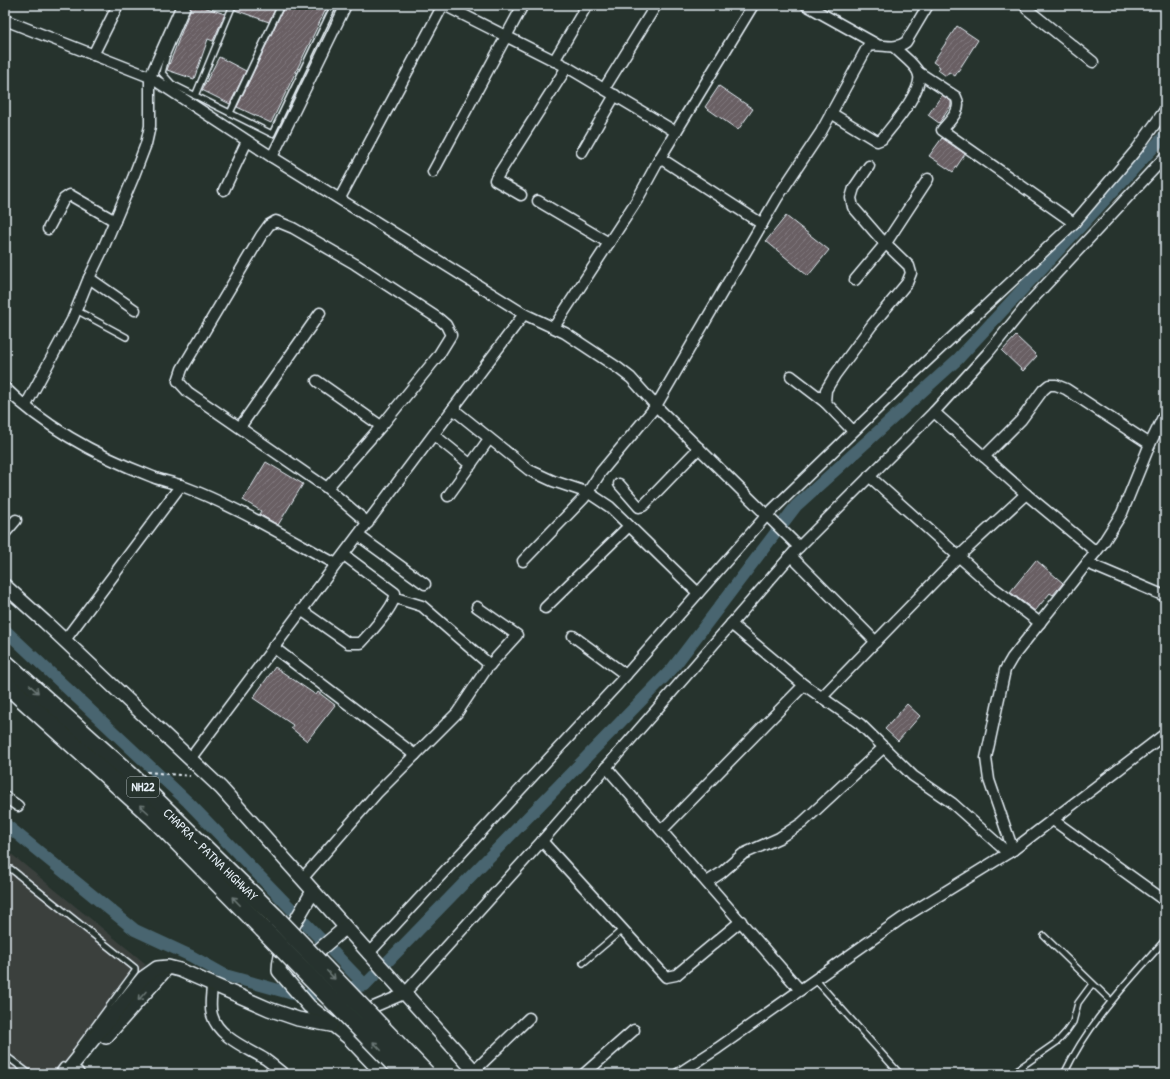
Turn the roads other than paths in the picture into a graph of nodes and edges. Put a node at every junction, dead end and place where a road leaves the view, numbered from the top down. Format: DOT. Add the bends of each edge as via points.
graph roads {
  1 [pos="118,5"];
  2 [pos="182,5"];
  3 [pos="188,5"];
  4 [pos="232,5"];
  5 [pos="281,5"];
  6 [pos="334,5"];
  7 [pos="346,5"];
  8 [pos="443,5"];
  9 [pos="523,5"];
  10 [pos="587,5"];
  11 [pos="656,5"];
  12 [pos="753,5"];
  13 [pos="806,5"];
  14 [pos="928,5"];
  15 [pos="1028,5"];
  16 [pos="6,21"];
  17 [pos="506,36"];
  18 [pos="876,44"];
  19 [pos="894,47"];
  20 [pos="93,55"];
  21 [pos="554,61"];
  22 [pos="1093,62"];
  23 [pos="567,67"];
  24 [pos="918,72"];
  25 [pos="150,77"];
  26 [pos="172,88"];
  27 [pos="604,89"];
  28 [pos="615,95"];
  29 [pos="195,96"];
  30 [pos="1165,110"];
  31 [pos="230,113"];
  32 [pos="831,113"];
  33 [pos="676,132"];
  34 [pos="247,141"];
  35 [pos="582,152"];
  36 [pos="272,157"];
  37 [pos="1165,157"];
  38 [pos="660,158"];
  39 [pos="869,166"];
  40 [pos="433,172"];
  41 [pos="928,179"];
  42 [pos="224,190"];
  43 [pos="522,195"];
  44 [pos="340,198"];
  45 [pos="538,201"];
  46 [pos="115,221"];
  47 [pos="1074,223"];
  48 [pos="762,224"];
  49 [pos="48,229"];
  50 [pos="609,243"];
  51 [pos="886,243"];
  52 [pos="88,278"];
  53 [pos="855,280"];
  54 [pos="76,310"];
  55 [pos="135,310"];
  56 [pos="320,313"];
  57 [pos="524,314"];
  58 [pos="554,327"];
  59 [pos="126,338"];
  60 [pos="791,376"];
  61 [pos="317,381"];
  62 [pos="5,388"];
  63 [pos="825,402"];
  64 [pos="26,405"];
  65 [pos="656,406"];
  66 [pos="453,409"];
  67 [pos="934,412"];
  68 [pos="1165,413"];
  69 [pos="381,426"];
  70 [pos="240,427"];
  71 [pos="853,431"];
  72 [pos="434,435"];
  73 [pos="489,439"];
  74 [pos="1150,444"];
  75 [pos="699,448"];
  76 [pos="984,457"];
  77 [pos="471,465"];
  78 [pos="869,476"];
  79 [pos="619,484"];
  80 [pos="181,485"];
  81 [pos="327,488"];
  82 [pos="589,493"];
  83 [pos="1026,494"];
  84 [pos="448,496"];
  85 [pos="769,517"];
  86 [pos="16,520"];
  87 [pos="368,523"];
  88 [pos="628,527"];
  89 [pos="5,533"];
  90 [pos="359,536"];
  91 [pos="799,547"];
  92 [pos="1096,552"];
  93 [pos="344,555"];
  94 [pos="791,556"];
  95 [pos="958,558"];
  96 [pos="523,561"];
  97 [pos="1087,563"];
  98 [pos="336,564"];
  99 [pos="425,584"];
  100 [pos="5,586"];
  101 [pos="698,593"];
  102 [pos="1165,596"];
  103 [pos="396,598"];
  104 [pos="477,607"];
  105 [pos="545,608"];
  106 [pos="302,610"];
  107 [pos="1040,623"];
  108 [pos="731,624"];
  109 [pos="573,636"];
  110 [pos="65,640"];
  111 [pos="876,642"];
  112 [pos="272,648"];
  113 [pos="5,663"];
  114 [pos="490,664"];
  115 [pos="626,674"];
  116 [pos="5,683"];
  117 [pos="804,685"];
  118 [pos="821,698"];
  119 [pos="1165,734"];
  120 [pos="884,747"];
  121 [pos="414,755"];
  122 [pos="190,759"];
  123 [pos="606,767"];
  124 [pos="5,797"];
  125 [pos="18,806"];
  126 [pos="1053,820"];
  127 [pos="662,830"];
  128 [pos="542,841"];
  129 [pos="1011,852"];
  130 [pos="5,869"];
  131 [pos="302,879"];
  132 [pos="706,882"];
  133 [pos="313,892"];
  134 [pos="1165,901"];
  135 [pos="272,914"];
  136 [pos="741,922"];
  137 [pos="260,926"];
  138 [pos="345,928"];
  139 [pos="622,930"];
  140 [pos="1044,936"];
  141 [pos="1165,940"];
  142 [pos="371,957"];
  143 [pos="583,963"];
  144 [pos="168,967"];
  145 [pos="815,979"];
  146 [pos="212,984"];
  147 [pos="1092,984"];
  148 [pos="800,990"];
  149 [pos="300,991"];
  150 [pos="404,994"];
  151 [pos="1111,1002"];
  152 [pos="529,1018"];
  153 [pos="334,1024"];
  154 [pos="634,1030"];
  155 [pos="5,1055"];
  156 [pos="77,1055"];
  157 [pos="475,1073"];
  158 [pos="30,1074"];
  159 [pos="57,1074"];
  160 [pos="75,1074"];
  161 [pos="284,1074"];
  162 [pos="383,1074"];
  163 [pos="404,1074"];
  164 [pos="426,1074"];
  165 [pos="584,1074"];
  166 [pos="678,1074"];
  167 [pos="900,1074"];
  168 [pos="1011,1074"];
  169 [pos="1064,1074"];
  1 -- 20 [label="street"];
  2 -- 25 [label="street"];
  3 -- 26 [label="lane" via="162,73"];
  4 -- 29 [label="lane"];
  5 -- 31 [label="lane"];
  6 -- 31 [label="lane" via="272,134"];
  7 -- 36 [label="street"];
  8 -- 17 [label="street"];
  8 -- 44 [label="street"];
  9 -- 17 [label="street"];
  10 -- 21 [label="street"];
  11 -- 27 [label="street"];
  12 -- 33 [label="street"];
  13 -- 18 [label="street"];
  14 -- 19 [label="street" via="906,42"];
  15 -- 22 [label="street" via="1027,9"];
  16 -- 20 [label="street"];
  17 -- 21 [label="street"];
  17 -- 40 [label="street"];
  18 -- 19 [label="street"];
  18 -- 32 [label="street" via="868,46"];
  19 -- 24 [label="street"];
  20 -- 25 [label="street"];
  21 -- 23 [label="street"];
  23 -- 27 [label="street"];
  23 -- 43 [label="street" via="495,180"];
  24 -- 32 [label="street" via="920,80 916,91 882,140 877,141"];
  24 -- 47 [label="street" via="956,97 959,102 957,111 942,130"];
  25 -- 26 [label="street"];
  25 -- 46 [label="street" via="150,112 146,144"];
  26 -- 29 [label="lane"];
  26 -- 34 [label="street"];
  27 -- 28 [label="street"];
  28 -- 33 [label="street"];
  28 -- 35 [label="street"];
  29 -- 31 [label="lane"];
  30 -- 47 [label="street" via="1137,149"];
  32 -- 48 [label="street"];
  33 -- 38 [label="street"];
  34 -- 36 [label="street"];
  34 -- 42 [label="street"];
  36 -- 44 [label="street"];
  37 -- 67 [label="street" via="1026,305 987,354"];
  38 -- 48 [label="street"];
  38 -- 50 [label="street" via="648,183"];
  39 -- 51 [label="street" via="854,188 851,198 859,216"];
  41 -- 51 [label="street"];
  44 -- 57 [label="street"];
  45 -- 50 [label="street"];
  46 -- 49 [label="street" via="70,196 64,199"];
  46 -- 52 [label="street"];
  47 -- 71 [label="street"];
  48 -- 65 [label="street"];
  50 -- 58 [label="street"];
  51 -- 53 [label="street"];
  51 -- 63 [label="street" via="909,266 911,273 907,283 835,375 826,390"];
  52 -- 54 [label="street"];
  52 -- 55 [label="street"];
  54 -- 59 [label="lane"];
  54 -- 64 [label="street" via="60,345"];
  56 -- 70 [label="street"];
  57 -- 58 [label="street"];
  57 -- 66 [label="street"];
  58 -- 65 [label="street" via="618,368 636,383"];
  60 -- 63 [label="street"];
  61 -- 69 [label="street"];
  62 -- 64 [label="street"];
  63 -- 71 [label="street"];
  64 -- 80 [label="street" via="48,422 101,454 153,477"];
  65 -- 75 [label="street"];
  65 -- 82 [label="street" via="601,472"];
  66 -- 72 [label="street"];
  66 -- 73 [label="street"];
  67 -- 76 [label="street"];
  67 -- 78 [label="street"];
  68 -- 74 [label="street"];
  69 -- 70 [label="street" via="443,350 451,335 449,329 439,319 371,274 293,228 276,221 269,225 261,236 179,375 178,381 188,392"];
  69 -- 81 [label="street"];
  70 -- 81 [label="street"];
  71 -- 85 [label="street"];
  72 -- 77 [label="street"];
  72 -- 87 [label="street"];
  73 -- 77 [label="street"];
  73 -- 82 [label="street" via="529,470"];
  74 -- 76 [label="street" via="1066,389 1049,385 1021,420"];
  74 -- 92 [label="street" via="1122,513"];
  75 -- 79 [label="street" via="639,508"];
  75 -- 85 [label="street"];
  76 -- 83 [label="street"];
  77 -- 84 [label="street"];
  78 -- 91 [label="street"];
  78 -- 95 [label="street"];
  80 -- 98 [label="street" via="230,507"];
  80 -- 110 [label="street"];
  81 -- 87 [label="street"];
  82 -- 88 [label="street" via="610,507"];
  82 -- 96 [label="street"];
  83 -- 92 [label="street"];
  83 -- 95 [label="street"];
  85 -- 91 [label="street"];
  85 -- 101 [label="street"];
  86 -- 89 [label="street"];
  87 -- 90 [label="street"];
  88 -- 101 [label="street"];
  88 -- 105 [label="street"];
  90 -- 93 [label="street"];
  90 -- 99 [label="street"];
  91 -- 94 [label="street"];
  92 -- 97 [label="street"];
  93 -- 98 [label="street"];
  93 -- 103 [label="street" via="395,594"];
  94 -- 108 [label="street"];
  94 -- 111 [label="street"];
  95 -- 107 [label="street"];
  95 -- 111 [label="street"];
  97 -- 102 [label="street"];
  97 -- 107 [label="street"];
  98 -- 106 [label="street"];
  100 -- 110 [label="street"];
  101 -- 115 [label="street"];
  103 -- 106 [label="street" via="368,636 361,643 355,644 341,639"];
  103 -- 114 [label="street" via="422,606"];
  104 -- 114 [label="street" via="517,636"];
  106 -- 112 [label="street"];
  107 -- 129 [label="street" via="1005,670 986,758 989,780"];
  108 -- 117 [label="street"];
  108 -- 123 [label="street"];
  109 -- 115 [label="street"];
  110 -- 122 [label="street"];
  111 -- 118 [label="street"];
  112 -- 121 [label="street"];
  112 -- 122 [label="street"];
  113 -- 135 [label="highway, CHAPRA - PATNA HIGHWAY / NH22, one-way" via="131,776"];
  114 -- 121 [label="street" via="457,713"];
  115 -- 142 [label="street"];
  137 -- 116 [label="highway, CHAPRA - PATNA HIGHWAY / NH22, one-way" via="153,817"];
  117 -- 118 [label="street"];
  117 -- 127 [label="street"];
  118 -- 120 [label="street" via="860,724"];
  119 -- 126 [label="street"];
  120 -- 129 [label="street" via="913,776 952,803"];
  120 -- 132 [label="street" via="802,823 779,838 743,854 721,874"];
  121 -- 131 [label="street"];
  122 -- 131 [label="street" via="221,788"];
  123 -- 127 [label="street"];
  123 -- 128 [label="street"];
  124 -- 125 [label="street"];
  126 -- 129 [label="street"];
  126 -- 134 [label="street"];
  127 -- 132 [label="street"];
  128 -- 139 [label="street"];
  128 -- 150 [label="street"];
  129 -- 145 [label="street" via="900,919"];
  130 -- 156 [label="lane" via="11,869 135,968"];
  131 -- 133 [label="street"];
  132 -- 136 [label="street"];
  133 -- 138 [label="street"];
  133 -- 149 [label="street" via="279,958 279,971"];
  135 -- 137 [label="highway"];
  135 -- 164 [label="highway, NH22, one-way, bridge"];
  136 -- 139 [label="street" via="671,977 662,975"];
  136 -- 148 [label="street"];
  163 -- 137 [label="highway, NH22, one-way, bridge"];
  138 -- 142 [label="street"];
  138 -- 149 [label="street" via="291,974"];
  139 -- 143 [label="lane"];
  140 -- 147 [label="lane"];
  141 -- 151 [label="lane"];
  142 -- 150 [label="street"];
  144 -- 146 [label="street"];
  144 -- 156 [label="street" via="157,968 144,978"];
  144 -- 160 [label="street, one-way"];
  145 -- 148 [label="street"];
  145 -- 167 [label="lane"];
  146 -- 153 [label="street" via="298,1019"];
  146 -- 161 [label="street" via="210,1008 217,1025 235,1042 265,1059"];
  147 -- 151 [label="lane"];
  147 -- 168 [label="lane" via="1083,993 1073,1022 1066,1032 1057,1042"];
  148 -- 166 [label="street"];
  149 -- 153 [label="street"];
  150 -- 153 [label="street"];
  150 -- 157 [label="street"];
  151 -- 169 [label="lane" via="1071,1058"];
  152 -- 157 [label="street"];
  153 -- 162 [label="street"];
  154 -- 165 [label="street"];
  155 -- 158 [label="lane"];
  156 -- 159 [label="lane"];
  156 -- 160 [label="street"];
}
